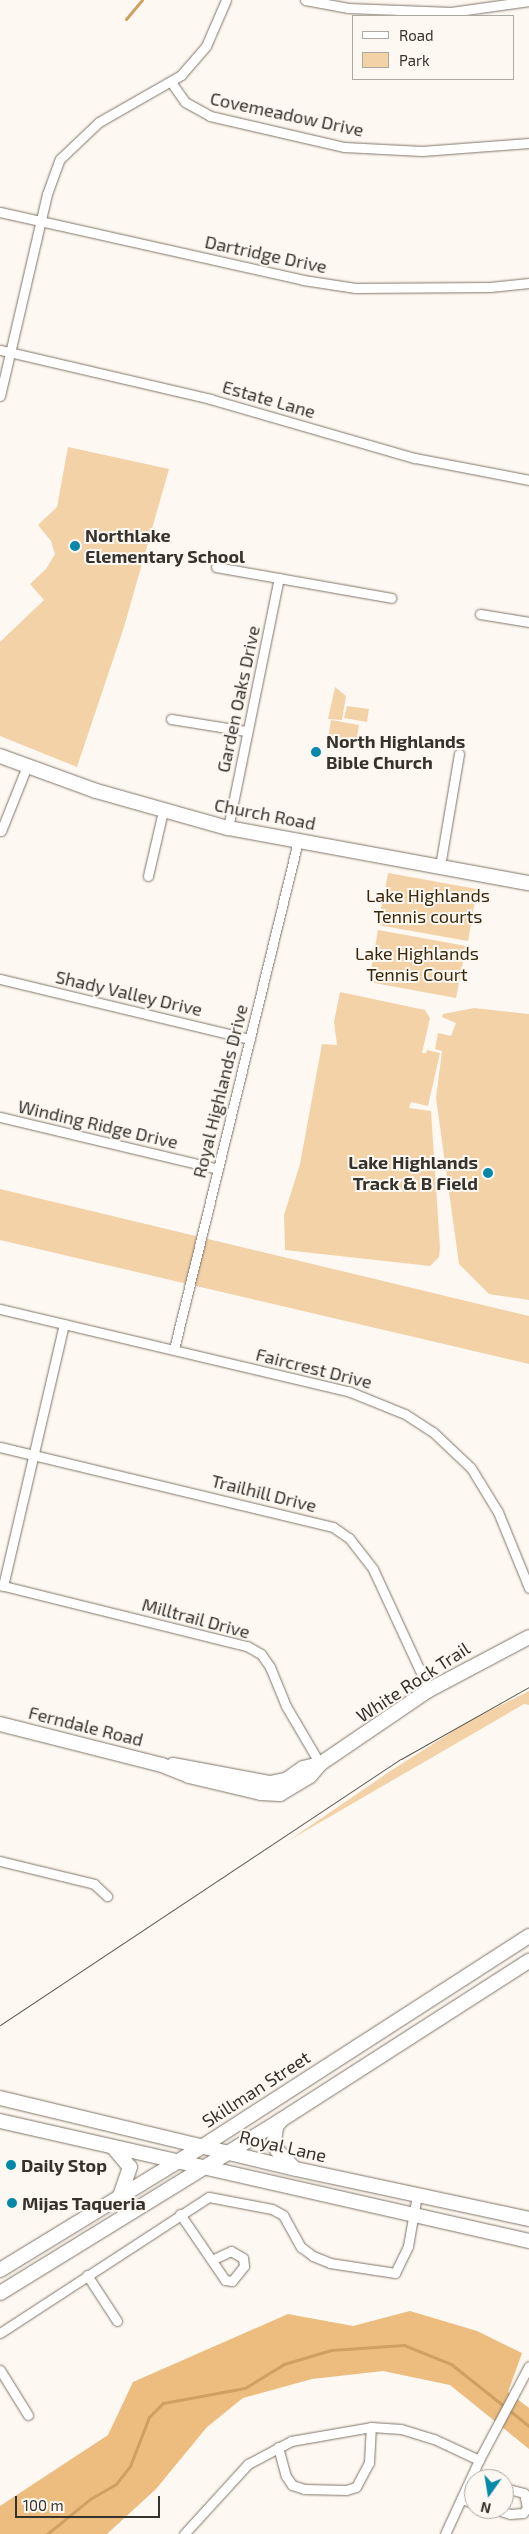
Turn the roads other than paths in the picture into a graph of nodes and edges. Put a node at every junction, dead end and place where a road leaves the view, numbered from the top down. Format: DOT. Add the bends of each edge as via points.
graph roads {
  1 [pos="226,0"];
  2 [pos="305,0"];
  3 [pos="529,1"];
  4 [pos="171,82"];
  5 [pos="529,143"];
  6 [pos="0,212"];
  7 [pos="40,221"];
  8 [pos="529,283"];
  9 [pos="0,350"];
  10 [pos="10,352"];
  11 [pos="0,396"];
  12 [pos="529,480"];
  13 [pos="216,567"];
  14 [pos="279,578"];
  15 [pos="391,598"];
  16 [pos="480,614"];
  17 [pos="529,622"];
  18 [pos="171,719"];
  19 [pos="246,731"];
  20 [pos="459,754"];
  21 [pos="0,756"];
  22 [pos="27,766"];
  23 [pos="163,811"];
  24 [pos="228,828"];
  25 [pos="1,830"];
  26 [pos="298,840"];
  27 [pos="440,866"];
  28 [pos="148,876"];
  29 [pos="529,883"];
  30 [pos="0,979"];
  31 [pos="250,1039"];
  32 [pos="0,1118"];
  33 [pos="218,1169"];
  34 [pos="0,1309"];
  35 [pos="64,1324"];
  36 [pos="174,1350"];
  37 [pos="0,1447"];
  38 [pos="32,1455"];
  39 [pos="1,1586"];
  40 [pos="529,1588"];
  41 [pos="529,1637"];
  42 [pos="429,1690"];
  43 [pos="0,1724"];
  44 [pos="320,1764"];
  45 [pos="262,1787"];
  46 [pos="0,1864"];
  47 [pos="107,1896"];
  48 [pos="529,1936"];
  49 [pos="529,1961"];
  50 [pos="0,2098"];
  51 [pos="25,2104"];
  52 [pos="0,2106"];
  53 [pos="281,2120"];
  54 [pos="0,2121"];
  55 [pos="203,2146"];
  56 [pos="112,2147"];
  57 [pos="228,2152"];
  58 [pos="176,2162"];
  59 [pos="204,2168"];
  60 [pos="296,2169"];
  61 [pos="417,2195"];
  62 [pos="120,2196"];
  63 [pos="180,2214"];
  64 [pos="413,2214"];
  65 [pos="529,2219"];
  66 [pos="529,2241"];
  67 [pos="212,2260"];
  68 [pos="0,2270"];
  69 [pos="87,2275"];
  70 [pos="0,2293"];
  71 [pos="117,2321"];
  72 [pos="0,2332"];
  73 [pos="529,2366"];
  74 [pos="0,2370"];
  75 [pos="28,2416"];
  76 [pos="371,2428"];
  77 [pos="278,2447"];
  78 [pos="478,2460"];
  79 [pos="475,2469"];
  80 [pos="514,2490"];
  81 [pos="464,2494"];
  82 [pos="461,2499"];
  83 [pos="464,2500"];
  84 [pos="514,2514"];
  85 [pos="184,2534"];
  86 [pos="445,2534"];
  1 -- 4 [label="street" via="206,46"];
  2 -- 3 [label="street" via="357,9 451,12"];
  4 -- 5 [label="street, Covemeadow Drive" via="186,102 210,116 344,147 422,151"];
  4 -- 7 [label="street" via="118,110 68,149 52,177"];
  6 -- 7 [label="street, Dartridge Drive"];
  7 -- 8 [label="street, Dartridge Drive" via="303,280 355,288 490,288"];
  7 -- 10 [label="street"];
  9 -- 10 [label="street, Estate Lane"];
  10 -- 11 [label="street"];
  10 -- 12 [label="street, Estate Lane" via="210,399 415,458"];
  13 -- 14 [label="street"];
  14 -- 15 [label="street"];
  14 -- 19 [label="street, Garden Oaks Drive"];
  16 -- 17 [label="street"];
  18 -- 19 [label="street"];
  19 -- 24 [label="street, Garden Oaks Drive"];
  20 -- 27 [label="street"];
  21 -- 22 [label="main road, Church Road"];
  22 -- 23 [label="main road, Church Road"];
  22 -- 25 [label="street"];
  23 -- 24 [label="main road, Church Road"];
  23 -- 28 [label="street"];
  24 -- 26 [label="main road, Church Road"];
  26 -- 27 [label="main road, Church Road"];
  26 -- 31 [label="street, Royal Highlands Drive"];
  27 -- 29 [label="main road, Church Road"];
  30 -- 31 [label="street, Shady Valley Drive"];
  31 -- 33 [label="street, Royal Highlands Drive"];
  32 -- 33 [label="street, Winding Ridge Drive"];
  33 -- 36 [label="street, Royal Highlands Drive"];
  34 -- 35 [label="street, Faircrest Drive"];
  35 -- 36 [label="street, Faircrest Drive"];
  35 -- 38 [label="street"];
  36 -- 40 [label="street, Faircrest Drive" via="374,1399 433,1432 471,1468 485,1488"];
  37 -- 38 [label="street, Trailhill Drive"];
  38 -- 39 [label="street"];
  38 -- 42 [label="street, Trailhill Drive" via="333,1527 348,1538 373,1569"];
  39 -- 44 [label="street, Milltrail Drive" via="247,1646 261,1654 270,1667 286,1706"];
  41 -- 42 [label="main road, White Rock Trail"];
  42 -- 44 [label="main road, White Rock Trail"];
  43 -- 45 [label="main road, Ferndale Road" via="162,1765 192,1766"];
  44 -- 45 [label="main road, White Rock Trail" via="291,1789 280,1794"];
  46 -- 47 [label="street" via="94,1884"];
  48 -- 55 [label="main road, Skillman Street"];
  49 -- 53 [label="main road"];
  50 -- 51 [label="main road, Royal Lane"];
  51 -- 52 [label="main road"];
  51 -- 55 [label="main road, Royal Lane"];
  53 -- 57 [label="main road"];
  53 -- 60 [label="main road" via="276,2127 274,2142 283,2158"];
  54 -- 56 [label="main road"];
  55 -- 57 [label="main road, Royal Lane"];
  55 -- 58 [label="main road, Skillman Street"];
  56 -- 58 [label="main road"];
  56 -- 62 [label="main road" via="130,2168"];
  57 -- 59 [label="main road"];
  57 -- 60 [label="main road, Royal Lane"];
  58 -- 59 [label="main road"];
  58 -- 62 [label="main road, Skillman Street"];
  59 -- 64 [label="main road"];
  59 -- 70 [label="main road"];
  60 -- 61 [label="main road, Royal Lane"];
  61 -- 64 [label="street"];
  61 -- 65 [label="main road, Royal Lane"];
  62 -- 68 [label="main road, Skillman Street"];
  63 -- 64 [label="street" via="209,2197 272,2209 283,2215 301,2247 313,2256 330,2263 395,2273 408,2246"];
  63 -- 67 [label="street"];
  63 -- 69 [label="street"];
  64 -- 66 [label="main road"];
  67 -- 67 [label="street" via="225,2280 232,2281 244,2266 243,2258 231,2251"];
  69 -- 71 [label="street"];
  69 -- 72 [label="street"];
  73 -- 78 [label="street"];
  74 -- 75 [label="street"];
  76 -- 77 [label="street" via="317,2435"];
  76 -- 77 [label="street" via="369,2463 356,2487 346,2490 304,2489 292,2485 286,2476"];
  76 -- 78 [label="street" via="419,2433"];
  77 -- 85 [label="street" via="248,2464"];
  78 -- 79 [label="street"];
  80 -- 84 [label="street" via="524,2493 527,2508 523,2514"];
  81 -- 82 [label="street"];
  82 -- 83 [label="street"];
  82 -- 86 [label="street"];
}
